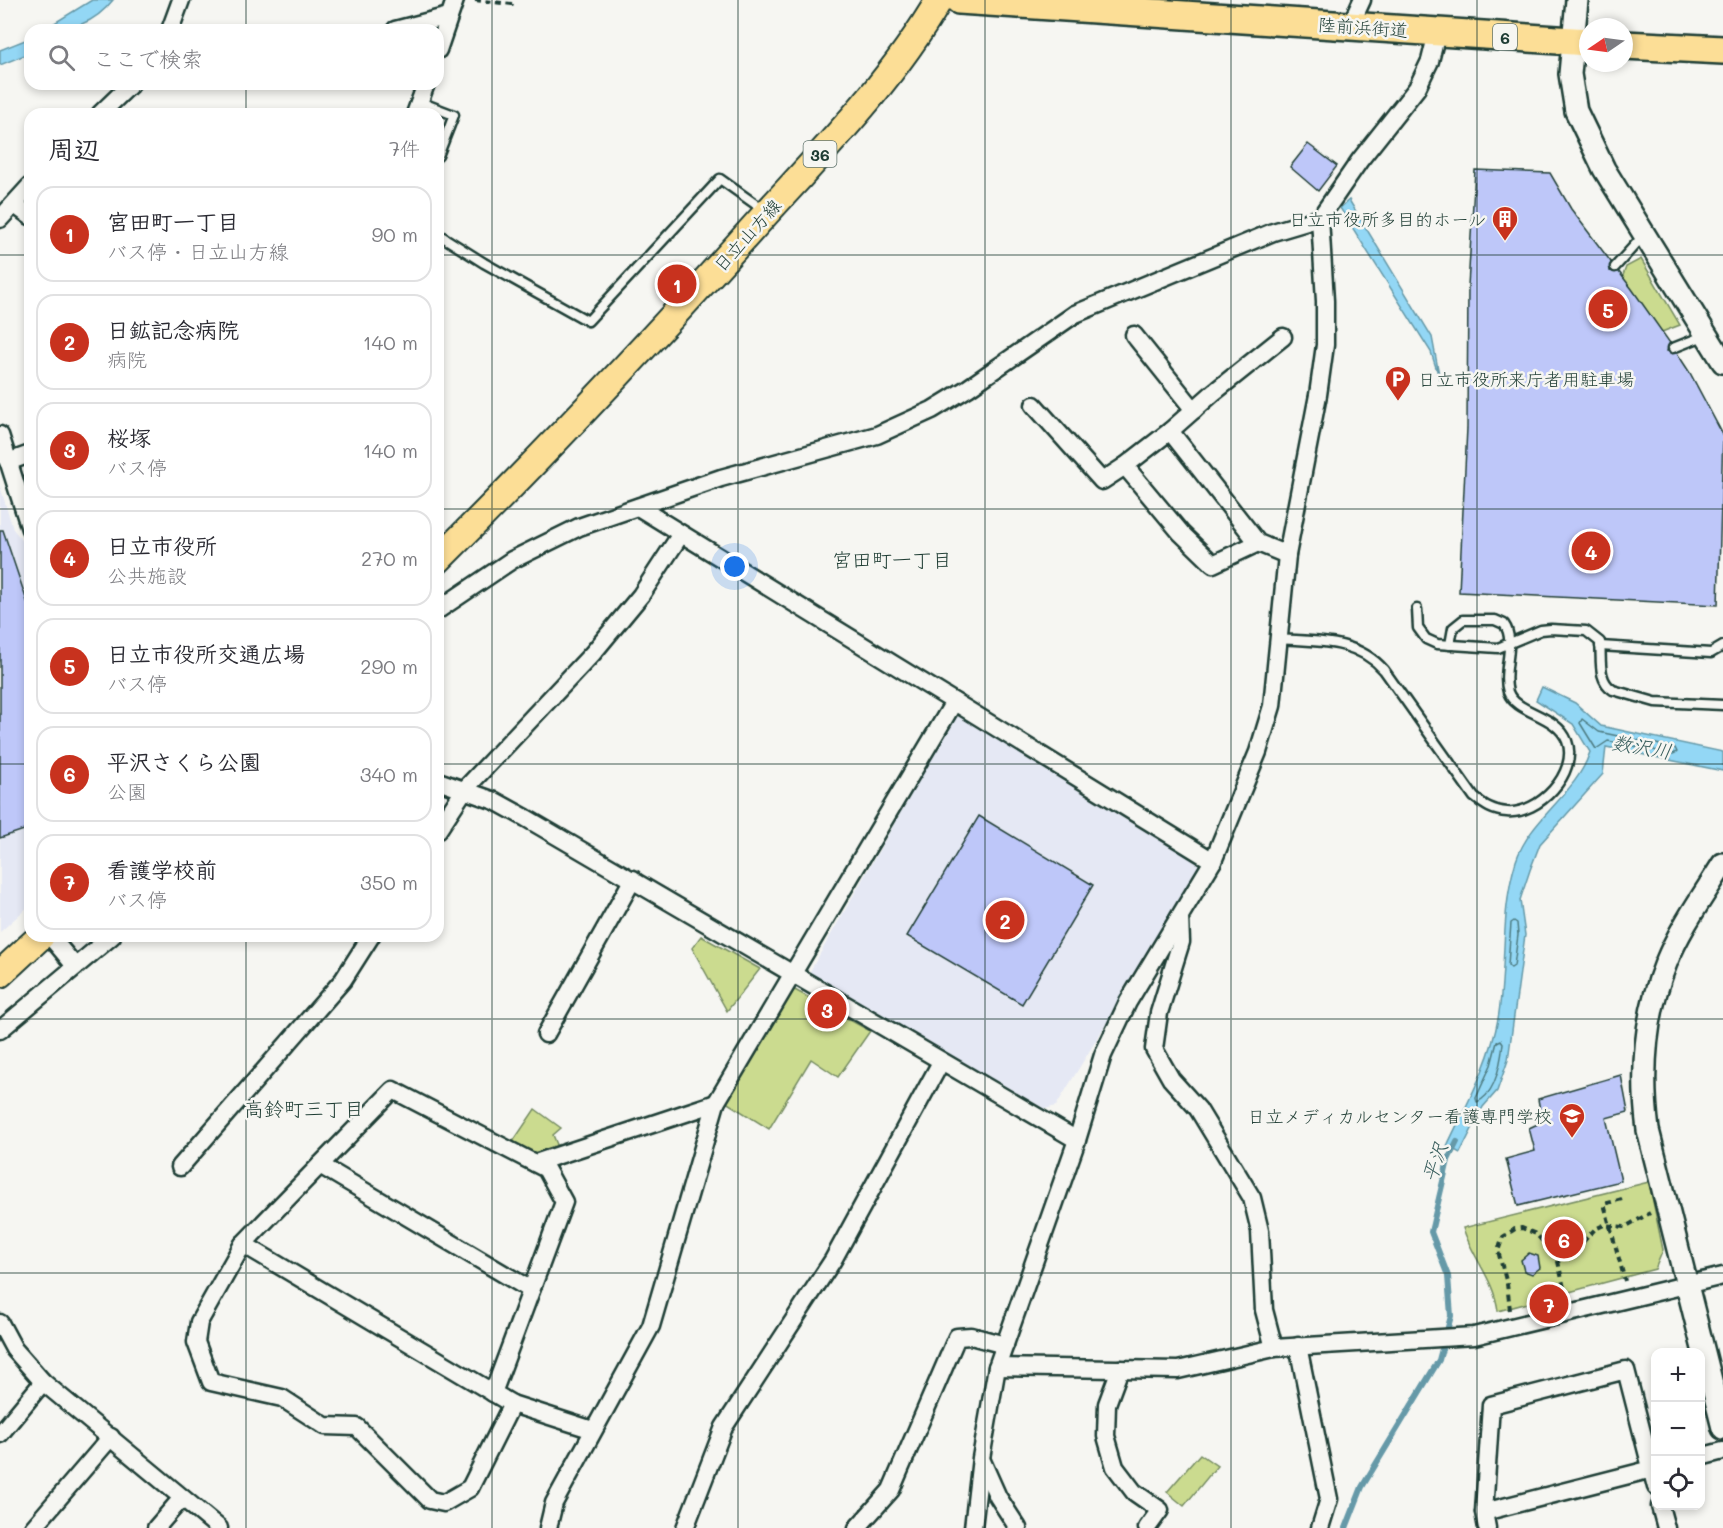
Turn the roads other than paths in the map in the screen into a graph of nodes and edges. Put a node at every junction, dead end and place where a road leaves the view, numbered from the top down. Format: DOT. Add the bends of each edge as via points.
graph roads {
  1 [pos="181,0"];
  2 [pos="455,0"];
  3 [pos="939,0"];
  4 [pos="959,0"];
  5 [pos="1362,0"];
  6 [pos="1577,0"];
  7 [pos="449,16"];
  8 [pos="172,24"];
  9 [pos="418,24"];
  10 [pos="1350,26"];
  11 [pos="1579,28"];
  12 [pos="444,31"];
  13 [pos="1437,33"];
  14 [pos="1579,42"];
  15 [pos="1633,45"];
  16 [pos="1579,48"];
  17 [pos="1723,50"];
  18 [pos="125,90"];
  19 [pos="424,90"];
  20 [pos="105,108"];
  21 [pos="418,108"];
  22 [pos="444,113"];
  23 [pos="444,141"];
  24 [pos="24,194"];
  25 [pos="15,205"];
  26 [pos="24,212"];
  27 [pos="767,213"];
  28 [pos="1320,218"];
  29 [pos="0,219"];
  30 [pos="1644,234"];
  31 [pos="444,238"];
  32 [pos="1615,267"];
  33 [pos="1134,335"];
  34 [pos="1706,335"];
  35 [pos="1283,337"];
  36 [pos="1673,348"];
  37 [pos="1723,362"];
  38 [pos="1034,405"];
  39 [pos="1194,410"];
  40 [pos="1170,431"];
  41 [pos="0,435"];
  42 [pos="24,456"];
  43 [pos="8,462"];
  44 [pos="1125,466"];
  45 [pos="638,507"];
  46 [pos="24,511"];
  47 [pos="681,534"];
  48 [pos="1258,543"];
  49 [pos="444,554"];
  50 [pos="1287,555"];
  51 [pos="444,606"];
  52 [pos="1417,609"];
  53 [pos="1277,639"];
  54 [pos="1450,645"];
  55 [pos="1509,645"];
  56 [pos="1600,646"];
  57 [pos="1723,646"];
  58 [pos="954,702"];
  59 [pos="1723,705"];
  60 [pos="444,783"];
  61 [pos="465,789"];
  62 [pos="444,821"];
  63 [pos="1213,861"];
  64 [pos="1723,864"];
  65 [pos="633,879"];
  66 [pos="1180,916"];
  67 [pos="35,942"];
  68 [pos="55,942"];
  69 [pos="105,942"];
  70 [pos="367,942"];
  71 [pos="75,966"];
  72 [pos="0,974"];
  73 [pos="793,976"];
  74 [pos="0,1030"];
  75 [pos="546,1034"];
  76 [pos="941,1062"];
  77 [pos="716,1103"];
  78 [pos="1077,1140"];
  79 [pos="535,1163"];
  80 [pos="320,1165"];
  81 [pos="180,1167"];
  82 [pos="243,1244"];
  83 [pos="1723,1276"];
  84 [pos="1687,1286"];
  85 [pos="531,1290"];
  86 [pos="0,1323"];
  87 [pos="1005,1345"];
  88 [pos="1298,1346"];
  89 [pos="1274,1348"];
  90 [pos="997,1367"];
  91 [pos="1120,1369"];
  92 [pos="43,1382"];
  93 [pos="493,1393"];
  94 [pos="512,1404"];
  95 [pos="1723,1428"];
  96 [pos="593,1430"];
  97 [pos="0,1434"];
  98 [pos="111,1437"];
  99 [pos="1723,1451"];
  100 [pos="1705,1456"];
  101 [pos="981,1458"];
  102 [pos="1651,1462"];
  103 [pos="1651,1470"];
  104 [pos="182,1498"];
  105 [pos="1661,1510"];
  106 [pos="1485,1520"];
  107 [pos="33,1528"];
  108 [pos="156,1528"];
  109 [pos="219,1528"];
  110 [pos="548,1528"];
  111 [pos="685,1528"];
  112 [pos="857,1528"];
  113 [pos="973,1528"];
  114 [pos="1018,1528"];
  115 [pos="1147,1528"];
  116 [pos="1320,1528"];
  117 [pos="1666,1528"];
  1 -- 8 [label="street"];
  2 -- 7 [label="street"];
  3 -- 27 [label="main road, 日立山方線 / 36" via="904,55"];
  4 -- 10 [label="highway, 陸前浜街道 / 6"];
  5 -- 10 [label="street"];
  6 -- 11 [label="street"];
  7 -- 9 [label="street"];
  7 -- 12 [label="street"];
  10 -- 13 [label="highway, 陸前浜街道 / 6"];
  13 -- 14 [label="highway, 陸前浜街道 / 6"];
  13 -- 28 [label="street" via="1417,88"];
  15 -- 17 [label="highway"];
  16 -- 30 [label="street" via="1571,94 1576,111 1604,169"];
  18 -- 20 [label="street"];
  19 -- 21 [label="street"];
  22 -- 23 [label="lane" via="454,115"];
  24 -- 25 [label="street"];
  25 -- 26 [label="street"];
  25 -- 29 [label="street"];
  27 -- 31 [label="lane" via="720,179 588,321"];
  27 -- 49 [label="main road, 日立山方線 / 36"];
  28 -- 45 [label="street" via="1273,232 1075,314 968,388 901,425"];
  28 -- 50 [label="street" via="1324,345"];
  30 -- 32 [label="lane"];
  30 -- 34 [label="street"];
  33 -- 39 [label="street"];
  34 -- 36 [label="lane"];
  34 -- 37 [label="street"];
  35 -- 39 [label="street"];
  38 -- 44 [label="street" via="1102,481"];
  39 -- 40 [label="street"];
  40 -- 44 [label="street"];
  40 -- 48 [label="street"];
  41 -- 43 [label="street"];
  42 -- 43 [label="street"];
  43 -- 46 [label="street"];
  44 -- 48 [label="street" via="1212,564"];
  45 -- 47 [label="street"];
  45 -- 51 [label="street" via="579,527 522,555"];
  47 -- 58 [label="street"];
  47 -- 61 [label="street" via="641,595 593,653"];
  48 -- 50 [label="street"];
  50 -- 53 [label="street"];
  52 -- 54 [label="lane" via="1422,635 1432,643"];
  53 -- 55 [label="lane" via="1348,645 1367,653 1384,670 1474,797 1488,808 1507,813 1524,811 1538,802 1564,774 1569,756 1567,741 1554,723 1509,695"];
  53 -- 63 [label="street" via="1272,706 1258,753"];
  54 -- 55 [label="lane"];
  54 -- 55 [label="lane" via="1453,628 1468,619 1504,624"];
  55 -- 56 [label="lane" via="1551,629 1586,631 1597,637"];
  56 -- 57 [label="lane" via="1711,653"];
  56 -- 59 [label="lane" via="1602,676 1613,690 1654,702"];
  58 -- 63 [label="street"];
  58 -- 73 [label="street"];
  60 -- 61 [label="street"];
  61 -- 62 [label="street"];
  61 -- 65 [label="street" via="495,801"];
  63 -- 66 [label="street"];
  64 -- 84 [label="street" via="1666,964 1645,1044 1643,1089 1648,1130"];
  65 -- 73 [label="street"];
  65 -- 75 [label="street"];
  66 -- 78 [label="street" via="1128,1002 1103,1056"];
  66 -- 89 [label="street" via="1181,942 1154,1049 1171,1079 1198,1109 1252,1198 1260,1231 1264,1310"];
  67 -- 72 [label="main road"];
  68 -- 71 [label="street"];
  69 -- 71 [label="street"];
  70 -- 81 [label="street" via="343,980"];
  71 -- 74 [label="street"];
  73 -- 76 [label="street"];
  73 -- 77 [label="street"];
  76 -- 78 [label="street"];
  76 -- 111 [label="street" via="833,1260 724,1427"];
  77 -- 79 [label="street"];
  77 -- 96 [label="street" via="651,1326"];
  78 -- 87 [label="street"];
  79 -- 80 [label="street" via="393,1090"];
  79 -- 85 [label="street" via="546,1169 564,1202"];
  80 -- 82 [label="street"];
  80 -- 85 [label="street"];
  82 -- 93 [label="street"];
  82 -- 94 [label="street" via="199,1322 196,1341 210,1382 282,1398 325,1426 357,1427 430,1500 444,1503 470,1488"];
  83 -- 84 [label="street"];
  84 -- 88 [label="street" via="1458,1337"];
  84 -- 95 [label="street"];
  85 -- 93 [label="street"];
  86 -- 92 [label="street" via="14,1349"];
  87 -- 90 [label="street"];
  87 -- 112 [label="street" via="971,1336 957,1337 891,1490"];
  88 -- 89 [label="street"];
  88 -- 116 [label="street" via="1329,1499"];
  89 -- 91 [label="street" via="1197,1368"];
  90 -- 91 [label="street"];
  90 -- 101 [label="street"];
  91 -- 115 [label="street" via="1107,1404 1106,1436 1115,1467 1134,1492 1160,1510"];
  92 -- 97 [label="street"];
  92 -- 98 [label="street"];
  93 -- 94 [label="street"];
  94 -- 96 [label="street"];
  96 -- 110 [label="street" via="554,1503"];
  98 -- 104 [label="street"];
  98 -- 107 [label="street"];
  99 -- 100 [label="street"];
  101 -- 113 [label="street"];
  101 -- 114 [label="street" via="998,1497"];
  102 -- 106 [label="street" via="1626,1370 1491,1405"];
  103 -- 106 [label="street"];
  104 -- 108 [label="street"];
  104 -- 109 [label="street"];
  105 -- 117 [label="street"];
}
